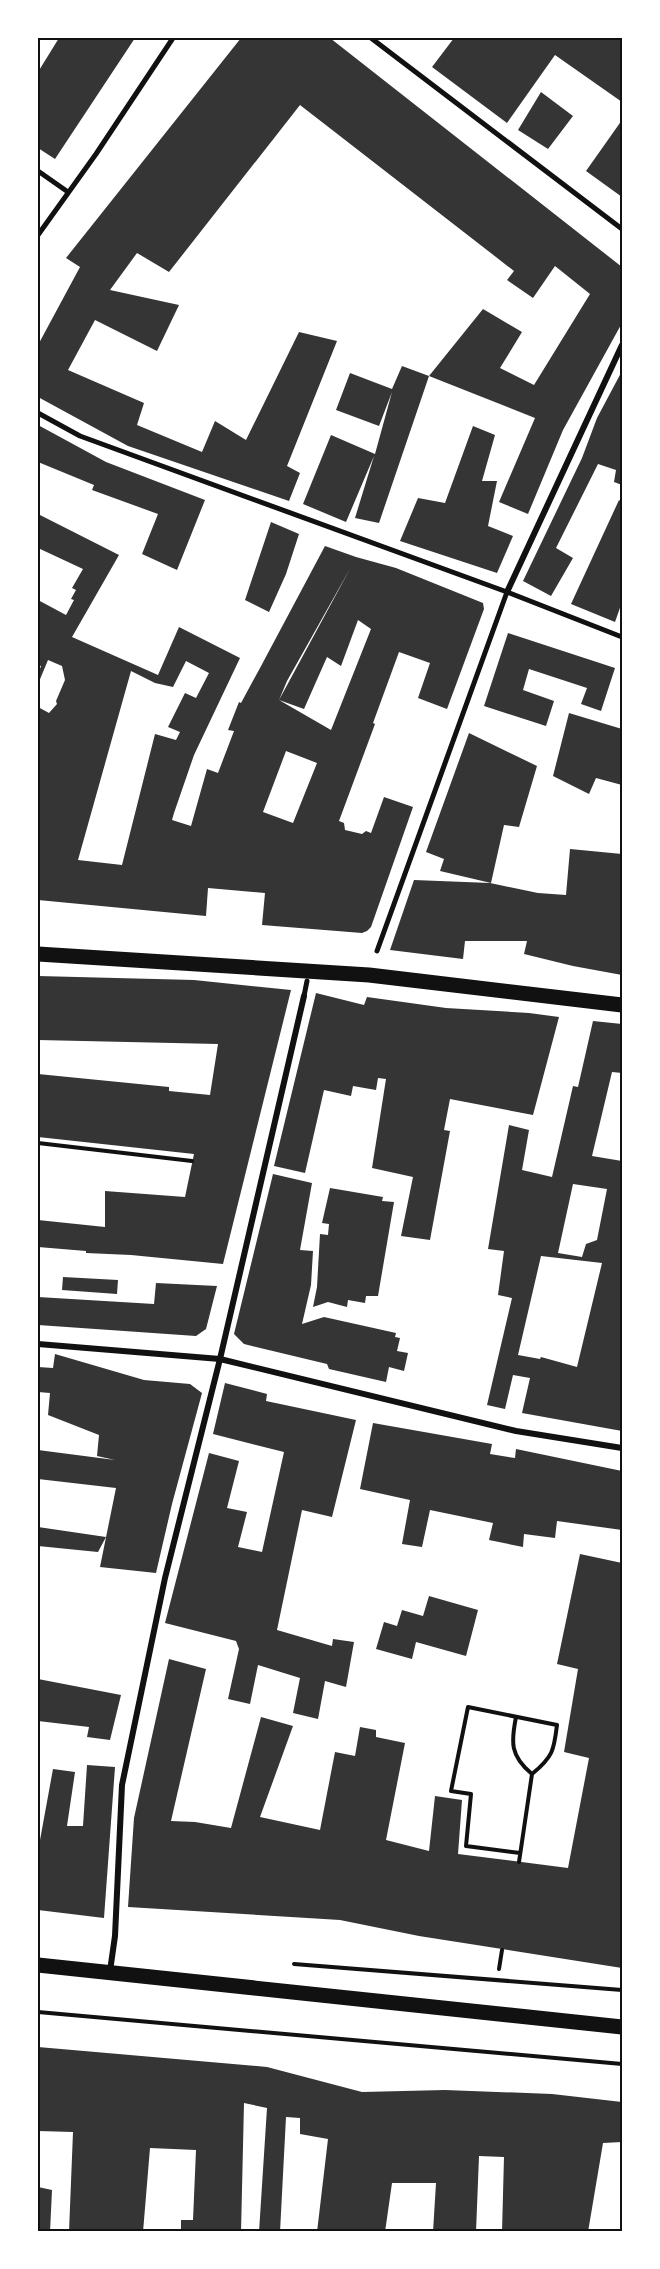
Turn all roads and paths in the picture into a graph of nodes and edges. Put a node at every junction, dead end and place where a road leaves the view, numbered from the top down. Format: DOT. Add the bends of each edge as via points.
graph roads {
  1 [pos="173,38"];
  2 [pos="371,38"];
  3 [pos="38,171"];
  4 [pos="68,192"];
  5 [pos="622,229"];
  6 [pos="38,235"];
  7 [pos="622,345"];
  8 [pos="38,413"];
  9 [pos="507,592"];
  10 [pos="622,637"];
  11 [pos="377,951"];
  12 [pos="38,954"];
  13 [pos="307,981"];
  14 [pos="304,996"];
  15 [pos="622,1005"];
  16 [pos="38,1143"];
  17 [pos="192,1161"];
  18 [pos="38,1344"];
  19 [pos="220,1359"];
  20 [pos="622,1448"];
  21 [pos="516,1717"];
  22 [pos="532,1773"];
  23 [pos="520,1853"];
  24 [pos="519,1862"];
  25 [pos="502,1950"];
  26 [pos="293,1964"];
  27 [pos="38,1965"];
  28 [pos="499,1969"];
  29 [pos="110,1972"];
  30 [pos="622,1990"];
  31 [pos="38,2012"];
  32 [pos="622,2027"];
  33 [pos="622,2064"];
  1 -- 4 [label="street"];
  2 -- 5 [label="street"];
  3 -- 4 [label="street"];
  4 -- 6 [label="street"];
  7 -- 9 [label="street"];
  8 -- 9 [label="street" via="80,436"];
  9 -- 10 [label="street"];
  9 -- 11 [label="street"];
  12 -- 15 [label="main road" via="369,975"];
  13 -- 14 [label="street"];
  14 -- 19 [label="street"];
  16 -- 17 [label="path"];
  18 -- 19 [label="street"];
  19 -- 20 [label="street" via="516,1431"];
  19 -- 29 [label="street" via="165,1578 122,1785"];
  21 -- 22 [label="path" via="512,1741 522,1766"];
  21 -- 22 [label="path" via="557,1725 553,1753"];
  21 -- 23 [label="path" via="468,1707 451,1791 471,1794 466,1846"];
  22 -- 23 [label="path"];
  23 -- 24 [label="path"];
  25 -- 28 [label="path"];
  26 -- 30 [label="path"];
  27 -- 29 [label="main road"];
  29 -- 32 [label="main road"];
  31 -- 33 [label="path"];
}
